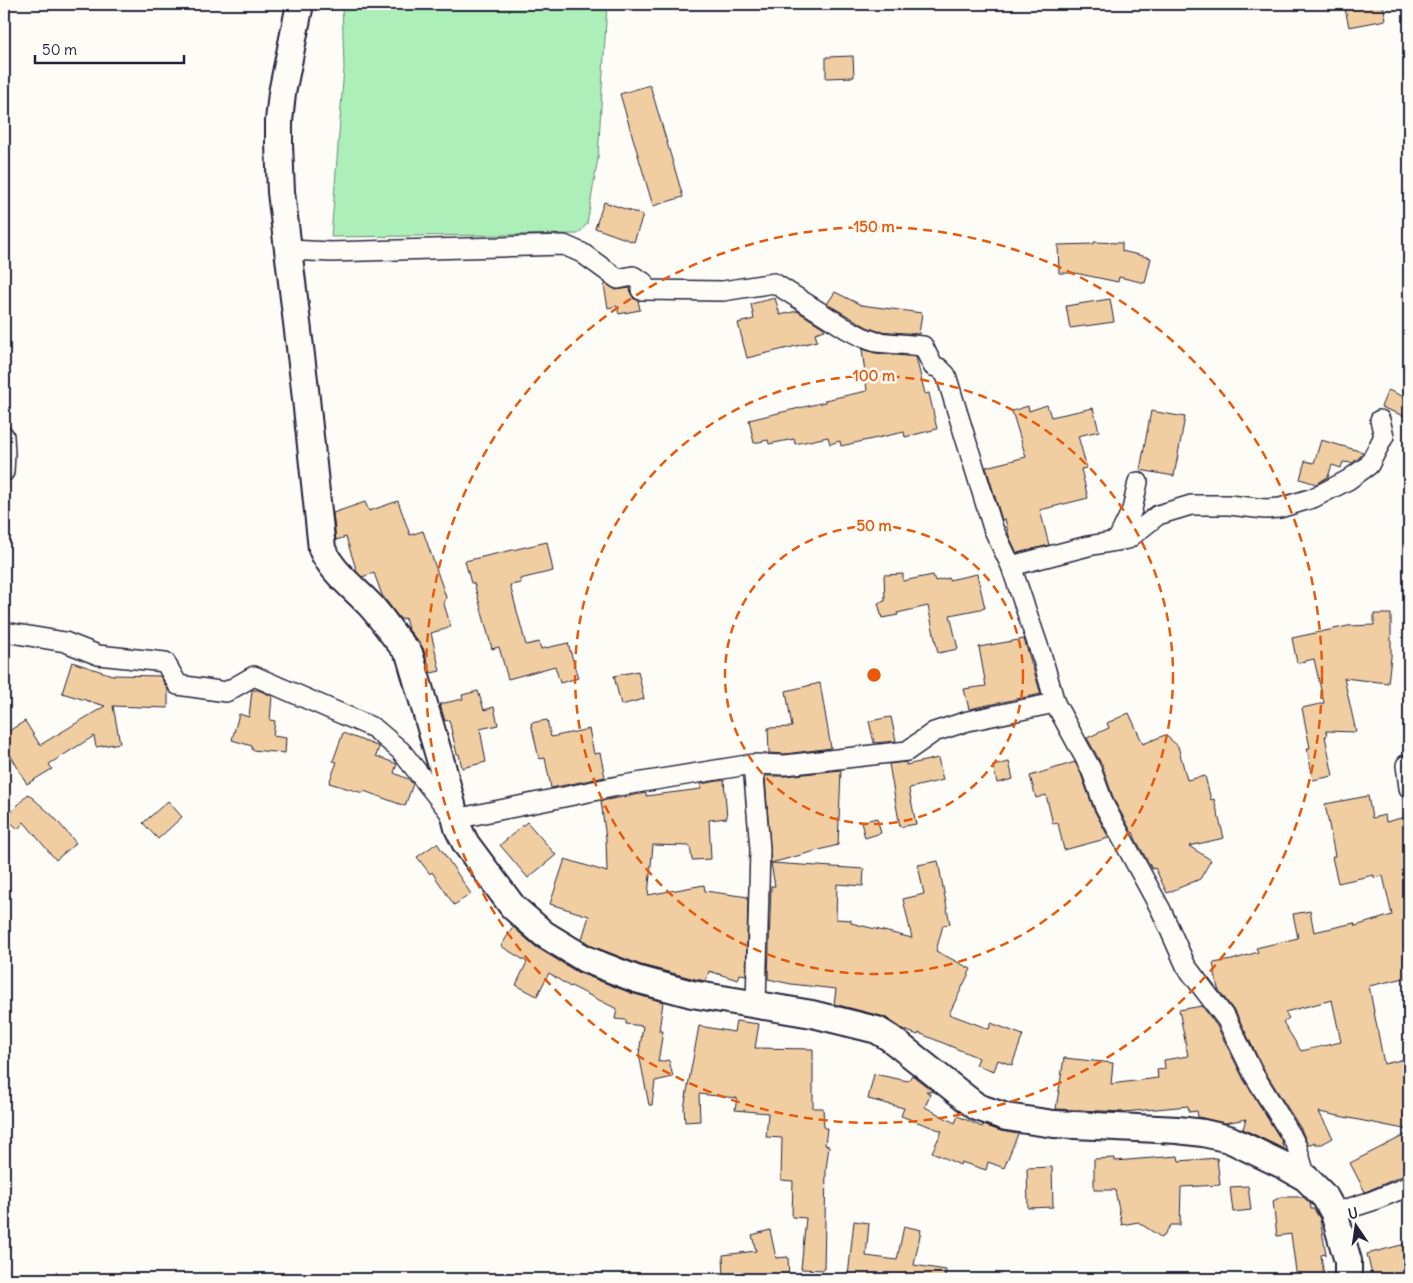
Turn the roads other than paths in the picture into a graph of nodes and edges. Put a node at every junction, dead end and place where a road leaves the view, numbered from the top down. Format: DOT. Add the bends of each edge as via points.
graph roads {
  1 [pos="300,4"];
  2 [pos="289,250"];
  3 [pos="1380,420"];
  4 [pos="4,436"];
  5 [pos="4,472"];
  6 [pos="1138,482"];
  7 [pos="1117,541"];
  8 [pos="1011,566"];
  9 [pos="4,631"];
  10 [pos="1055,703"];
  11 [pos="753,764"];
  12 [pos="1406,765"];
  13 [pos="1409,788"];
  14 [pos="455,819"];
  15 [pos="756,1004"];
  16 [pos="1306,1178"];
  17 [pos="1409,1186"];
  18 [pos="1334,1213"];
  19 [pos="1348,1279"];
  1 -- 2 [label="street" via="279,120 282,192"];
  2 -- 8 [label="street" via="331,252 564,245 582,253 618,279 633,276 643,282 642,290 723,291 774,283 862,337 876,342 923,346 932,366 946,375 993,528"];
  2 -- 14 [label="street" via="322,549 332,567 370,605 409,653"];
  3 -- 7 [label="street" via="1384,436 1369,464 1348,480 1313,498 1280,508 1264,509 1192,505 1158,515 1128,539"];
  4 -- 5 [label="street"];
  6 -- 7 [label="street" via="1132,510"];
  7 -- 8 [label="street"];
  8 -- 10 [label="street"];
  9 -- 14 [label="street" via="65,642 98,655 166,662 178,685 226,692 254,676 374,728 401,751"];
  10 -- 11 [label="street" via="943,729 907,751 785,766"];
  10 -- 16 [label="street" via="1091,769 1104,805 1161,910 1186,966 1227,1020 1254,1075 1291,1135"];
  11 -- 14 [label="street" via="618,786"];
  11 -- 15 [label="street" via="760,849"];
  12 -- 13 [label="street"];
  14 -- 15 [label="street" via="466,844 513,907 544,934 584,959 636,979 692,994"];
  15 -- 16 [label="street" via="877,1030 977,1107 993,1113 1054,1124 1203,1133 1229,1139"];
  16 -- 18 [label="street" via="1325,1197"];
  17 -- 18 [label="street" via="1372,1202"];
  18 -- 19 [label="street" via="1348,1261"];
}
